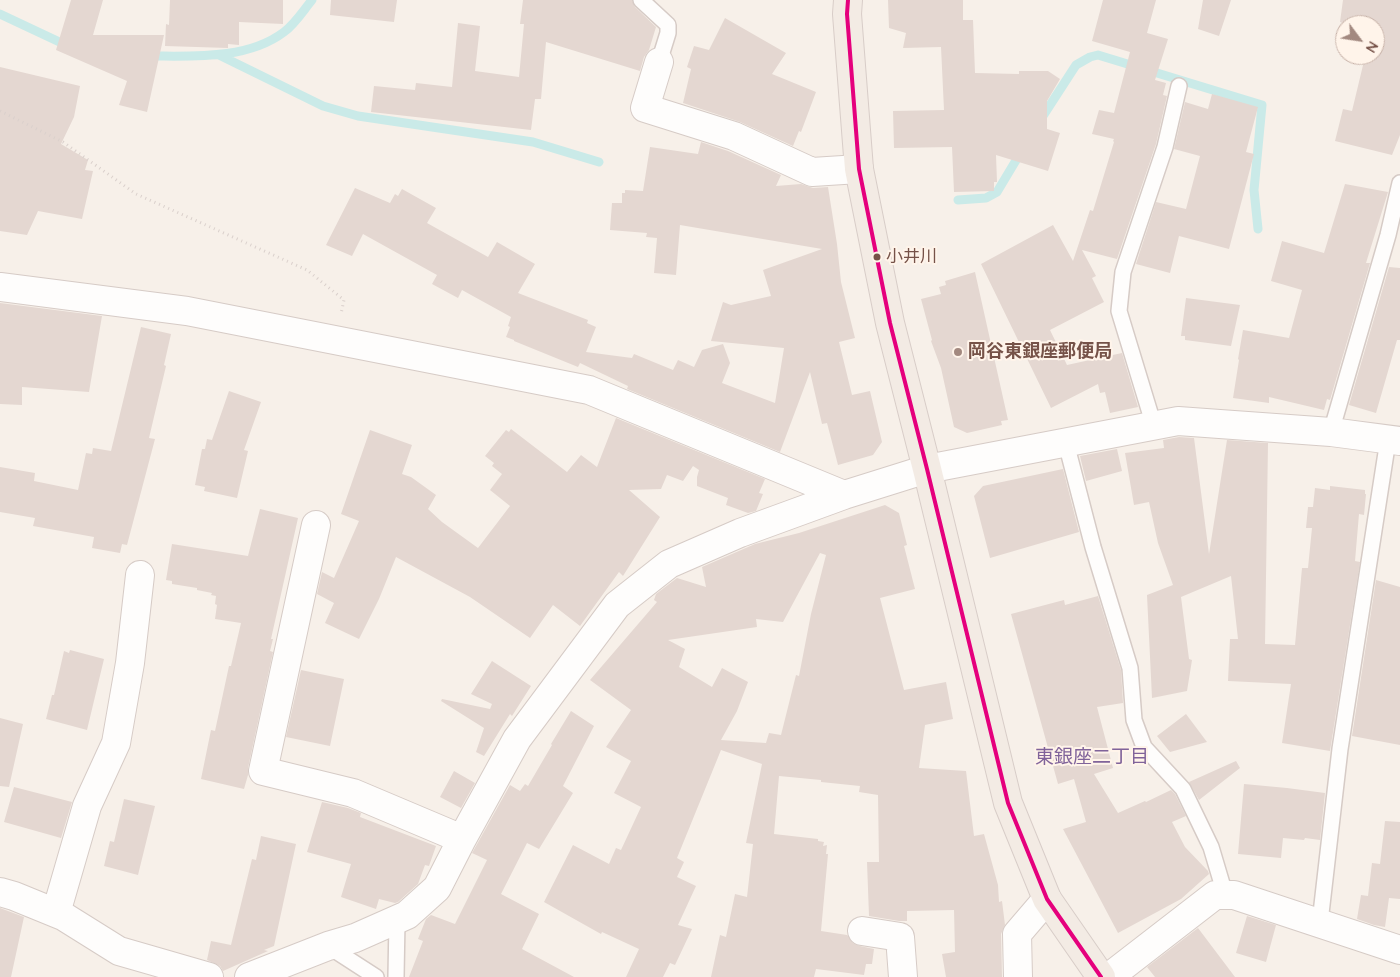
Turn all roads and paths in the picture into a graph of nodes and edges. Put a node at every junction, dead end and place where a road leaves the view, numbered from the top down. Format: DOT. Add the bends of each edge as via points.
graph roads {
  1 [pos="641,0"];
  2 [pos="848,0"];
  3 [pos="658,62"];
  4 [pos="1179,86"];
  5 [pos="0,111"];
  6 [pos="858,168"];
  7 [pos="1400,183"];
  8 [pos="0,287"];
  9 [pos="336,340"];
  10 [pos="1154,426"];
  11 [pos="1332,432"];
  12 [pos="1394,440"];
  13 [pos="1066,443"];
  14 [pos="928,469"];
  15 [pos="844,495"];
  16 [pos="316,525"];
  17 [pos="140,576"];
  18 [pos="462,839"];
  19 [pos="0,892"];
  20 [pos="1225,894"];
  21 [pos="1047,899"];
  22 [pos="56,913"];
  23 [pos="397,920"];
  24 [pos="1320,922"];
  25 [pos="862,931"];
  26 [pos="328,946"];
  27 [pos="1400,950"];
  28 [pos="209,977"];
  29 [pos="249,977"];
  30 [pos="376,977"];
  31 [pos="396,977"];
  32 [pos="903,977"];
  33 [pos="1018,977"];
  34 [pos="1101,977"];
  35 [pos="1109,977"];
  1 -- 3 [label="lane" via="668,25"];
  2 -- 6 [label="main road"];
  3 -- 6 [label="street" via="645,108 734,136 812,172"];
  4 -- 10 [label="lane" via="1166,147 1123,272 1119,311"];
  5 -- 9 [label="path" via="63,142 136,194 307,270 344,300"];
  6 -- 14 [label="main road" via="890,323"];
  7 -- 11 [label="lane"];
  8 -- 9 [label="street" via="187,311"];
  9 -- 15 [label="street" via="589,390"];
  10 -- 11 [label="street" via="1178,421"];
  10 -- 13 [label="street"];
  11 -- 12 [label="street"];
  12 -- 24 [label="lane" via="1340,749"];
  13 -- 14 [label="street"];
  13 -- 20 [label="lane" via="1130,668 1134,720 1144,747 1183,789 1211,847"];
  14 -- 15 [label="street"];
  14 -- 21 [label="main road" via="1008,803"];
  15 -- 18 [label="street" via="740,533 669,564 617,605 517,739"];
  16 -- 18 [label="street" via="263,771 353,792"];
  17 -- 22 [label="street" via="116,743 87,806"];
  18 -- 23 [label="street" via="437,888"];
  19 -- 22 [label="street"];
  20 -- 24 [label="street"];
  20 -- 35 [label="street" via="1215,895"];
  21 -- 33 [label="street" via="1017,934"];
  21 -- 34 [label="main road"];
  22 -- 28 [label="street" via="119,951"];
  23 -- 26 [label="street"];
  23 -- 31 [label="lane"];
  24 -- 27 [label="street"];
  25 -- 32 [label="street" via="900,937"];
  26 -- 29 [label="street"];
  26 -- 30 [label="lane"];
}
